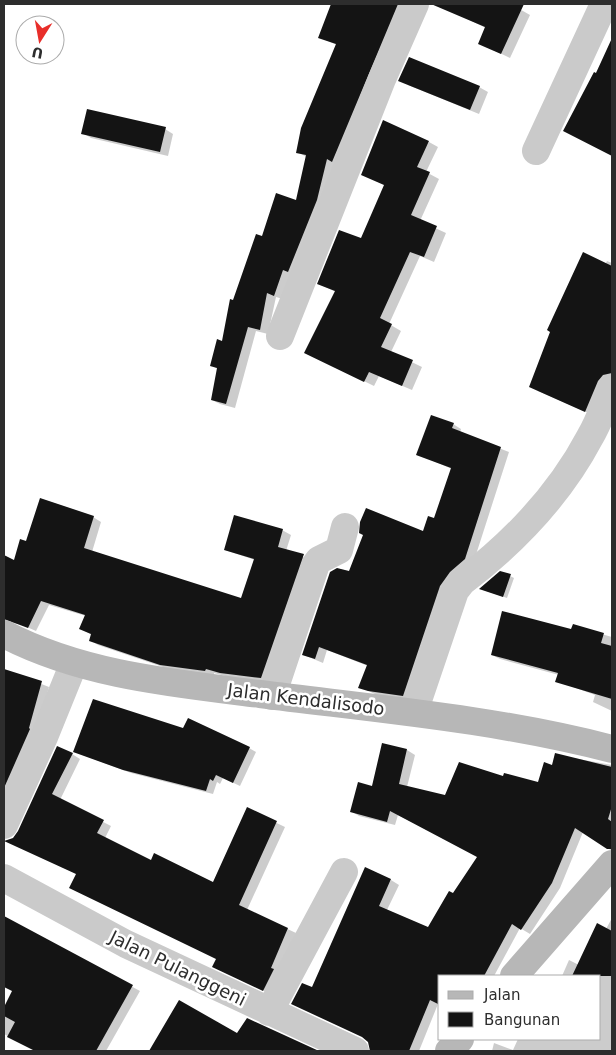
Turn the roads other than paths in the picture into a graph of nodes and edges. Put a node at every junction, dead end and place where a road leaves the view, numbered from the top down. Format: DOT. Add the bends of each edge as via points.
graph roads {
  1 [pos="415,4"];
  2 [pos="604,4"];
  3 [pos="536,151"];
  4 [pos="280,336"];
  5 [pos="612,388"];
  6 [pos="345,527"];
  7 [pos="4,634"];
  8 [pos="74,663"];
  9 [pos="272,696"];
  10 [pos="414,712"];
  11 [pos="612,749"];
  12 [pos="4,825"];
  13 [pos="612,864"];
  14 [pos="344,872"];
  15 [pos="4,878"];
  16 [pos="515,975"];
  17 [pos="269,1012"];
  18 [pos="459,1040"];
  19 [pos="355,1051"];
  20 [pos="449,1051"];
  1 -- 4 [label="street" via="382,78"];
  2 -- 3 [label="street"];
  5 -- 10 [label="street" via="591,437 570,471 525,527 455,591"];
  6 -- 9 [label="street" via="339,550 316,564"];
  7 -- 8 [label="street, Jalan Kendalisodo" via="36,650"];
  8 -- 9 [label="street, Jalan Kendalisodo" via="156,681"];
  8 -- 12 [label="street"];
  9 -- 10 [label="street, Jalan Kendalisodo"];
  10 -- 11 [label="street, Jalan Kendalisodo" via="519,728"];
  13 -- 16 [label="street"];
  14 -- 17 [label="street"];
  15 -- 17 [label="street, Jalan Pulanggeni" via="126,944"];
  17 -- 19 [label="street, Jalan Pulanggeni"];
  18 -- 20 [label="street"];
}
